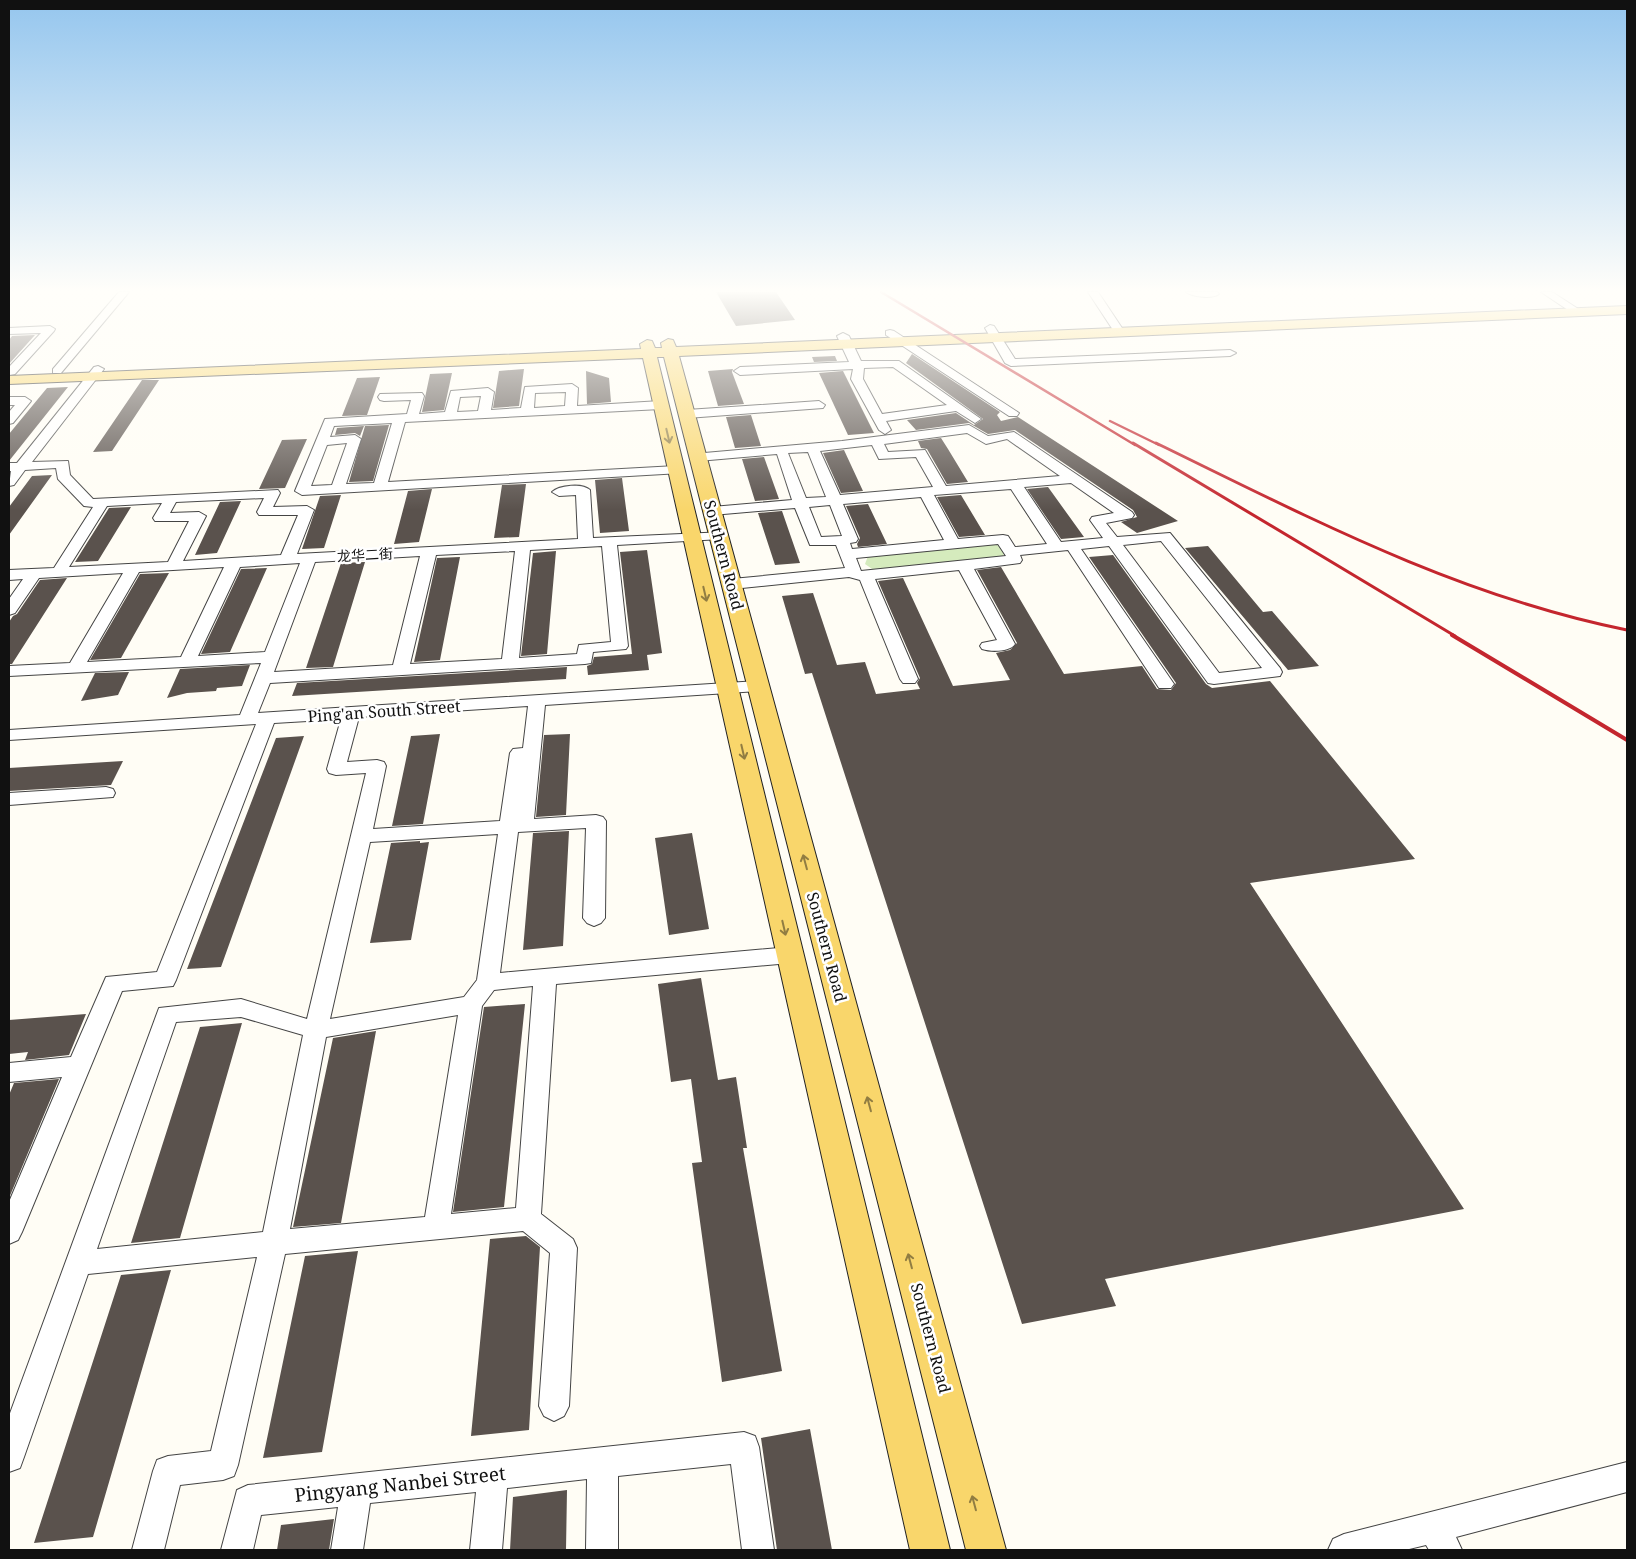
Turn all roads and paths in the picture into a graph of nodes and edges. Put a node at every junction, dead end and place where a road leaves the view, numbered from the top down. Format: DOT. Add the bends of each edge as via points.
graph roads {
  1 [pos="18,365"];
  2 [pos="62,365"];
  3 [pos="288,365"];
  4 [pos="660,365"];
  5 [pos="666,365"];
  6 [pos="873,365"];
  7 [pos="898,365"];
  8 [pos="940,365"];
  9 [pos="857,366"];
  10 [pos="57,370"];
  11 [pos="740,372"];
  12 [pos="94,373"];
  13 [pos="9,375"];
  14 [pos="384,397"];
  15 [pos="9,402"];
  16 [pos="661,405"];
  17 [pos="819,405"];
  18 [pos="959,407"];
  19 [pos="571,410"];
  20 [pos="527,412"];
  21 [pos="1013,413"];
  22 [pos="484,414"];
  23 [pos="687,414"];
  24 [pos="450,416"];
  25 [pos="406,418"];
  26 [pos="879,418"];
  27 [pos="976,419"];
  28 [pos="9,420"];
  29 [pos="881,436"];
  30 [pos="321,441"];
  31 [pos="814,451"];
  32 [pos="783,455"];
  33 [pos="687,464"];
  34 [pos="15,467"];
  35 [pos="1072,479"];
  36 [pos="9,482"];
  37 [pos="381,483"];
  38 [pos="1015,484"];
  39 [pos="338,489"];
  40 [pos="942,490"];
  41 [pos="559,492"];
  42 [pos="925,492"];
  43 [pos="171,499"];
  44 [pos="834,500"];
  45 [pos="103,502"];
  46 [pos="801,503"];
  47 [pos="717,527"];
  48 [pos="692,537"];
  49 [pos="1113,541"];
  50 [pos="609,542"];
  51 [pos="586,543"];
  52 [pos="954,544"];
  53 [pos="523,546"];
  54 [pos="1065,546"];
  55 [pos="429,552"];
  56 [pos="1010,552"];
  57 [pos="853,557"];
  58 [pos="309,558"];
  59 [pos="287,560"];
  60 [pos="234,563"];
  61 [pos="964,565"];
  62 [pos="173,566"];
  63 [pos="134,568"];
  64 [pos="58,573"];
  65 [pos="34,574"];
  66 [pos="9,575"];
  67 [pos="730,580"];
  68 [pos="9,610"];
  69 [pos="988,646"];
  70 [pos="271,656"];
  71 [pos="187,661"];
  72 [pos="510,663"];
  73 [pos="76,667"];
  74 [pos="400,670"];
  75 [pos="9,671"];
  76 [pos="263,678"];
  77 [pos="909,678"];
  78 [pos="1166,684"];
  79 [pos="758,686"];
  80 [pos="728,688"];
  81 [pos="537,700"];
  82 [pos="351,713"];
  83 [pos="257,719"];
  84 [pos="9,735"];
  85 [pos="519,752"];
  86 [pos="106,793"];
  87 [pos="9,799"];
  88 [pos="518,821"];
  89 [pos="362,836"];
  90 [pos="594,918"];
  91 [pos="790,955"];
  92 [pos="545,977"];
  93 [pos="488,982"];
  94 [pos="471,1004"];
  95 [pos="316,1030"];
  96 [pos="78,1066"];
  97 [pos="9,1072"];
  98 [pos="528,1219"];
  99 [pos="436,1228"];
  100 [pos="9,1232"];
  101 [pos="274,1243"];
  102 [pos="78,1263"];
  103 [pos="554,1406"];
  104 [pos="9,1458"];
  105 [pos="602,1462"];
  106 [pos="492,1474"];
  107 [pos="1627,1477"];
  108 [pos="357,1489"];
  109 [pos="1440,1539"];
  110 [pos="148,1550"];
  111 [pos="237,1550"];
  112 [pos="347,1550"];
  113 [pos="486,1550"];
  114 [pos="602,1550"];
  115 [pos="758,1550"];
  116 [pos="930,1550"];
  117 [pos="986,1550"];
  118 [pos="1344,1550"];
  1 -- 13 [label="street"];
  2 -- 10 [label="street"];
  3 -- 12 [label="main road"];
  4 -- 16 [label="main road, Southern Road"];
  5 -- 23 [label="main road, Southern Road"];
  6 -- 9 [label="street"];
  7 -- 18 [label="street"];
  8 -- 21 [label="street"];
  9 -- 11 [label="street"];
  9 -- 26 [label="street" via="858,379"];
  10 -- 12 [label="main road"];
  10 -- 13 [label="main road"];
  12 -- 13 [label="main road"];
  12 -- 34 [label="street"];
  14 -- 25 [label="street" via="418,396"];
  15 -- 28 [label="street" via="25,401"];
  16 -- 19 [label="street"];
  16 -- 33 [label="main road, Southern Road, one-way"];
  17 -- 23 [label="street"];
  18 -- 26 [label="street"];
  18 -- 27 [label="street"];
  19 -- 20 [label="street"];
  19 -- 20 [label="street" via="572,388 529,390"];
  20 -- 22 [label="street"];
  22 -- 24 [label="street"];
  22 -- 24 [label="street" via="488,392 455,394"];
  23 -- 33 [label="main road, Southern Road"];
  24 -- 25 [label="street"];
  25 -- 30 [label="street" via="329,422"];
  25 -- 37 [label="street"];
  26 -- 29 [label="street"];
  29 -- 33 [label="street"];
  29 -- 35 [label="street" via="969,429 986,440 1009,435"];
  29 -- 40 [label="street" via="884,456 920,453"];
  30 -- 39 [label="street" via="355,439"];
  30 -- 39 [label="street" via="302,491"];
  31 -- 44 [label="street"];
  32 -- 46 [label="street"];
  33 -- 39 [label="street"];
  33 -- 47 [label="main road, Southern Road"];
  33 -- 48 [label="main road, Southern Road"];
  34 -- 36 [label="street"];
  34 -- 45 [label="street" via="63,464 63,476 89,503"];
  35 -- 38 [label="street, 龙华二街"];
  35 -- 49 [label="street" via="1127,515 1097,520"];
  38 -- 40 [label="street, 龙华二街"];
  38 -- 54 [label="street"];
  40 -- 42 [label="street, 龙华二街"];
  41 -- 51 [label="street" via="583,490"];
  42 -- 44 [label="street, 龙华二街"];
  42 -- 52 [label="street"];
  43 -- 45 [label="street"];
  43 -- 59 [label="street" via="273,493 264,512 307,510"];
  43 -- 62 [label="street" via="160,518 199,516"];
  44 -- 46 [label="street, 龙华二街"];
  44 -- 57 [label="street"];
  45 -- 64 [label="street"];
  46 -- 47 [label="street, 龙华二街"];
  46 -- 57 [label="street" via="815,542"];
  47 -- 48 [label="street, 龙华二街"];
  47 -- 67 [label="main road, Southern Road"];
  48 -- 50 [label="street, 龙华二街"];
  48 -- 80 [label="main road, Southern Road, one-way"];
  49 -- 49 [label="street" via="1166,536 1274,672 1214,679"];
  49 -- 54 [label="street"];
  50 -- 51 [label="street, 龙华二街"];
  50 -- 72 [label="street" via="620,646 585,648 585,659"];
  51 -- 53 [label="street, 龙华二街"];
  52 -- 56 [label="street" via="1003,539"];
  52 -- 57 [label="street"];
  53 -- 55 [label="street, 龙华二街"];
  53 -- 72 [label="street"];
  54 -- 56 [label="street"];
  54 -- 78 [label="street"];
  55 -- 58 [label="street, 龙华二街"];
  55 -- 74 [label="street"];
  56 -- 61 [label="street" via="1016,560"];
  57 -- 61 [label="street"];
  57 -- 67 [label="street"];
  57 -- 77 [label="street"];
  58 -- 59 [label="street, 龙华二街"];
  58 -- 70 [label="street"];
  59 -- 60 [label="street, 龙华二街"];
  60 -- 62 [label="street, 龙华二街"];
  60 -- 71 [label="street"];
  61 -- 69 [label="street" via="1007,644"];
  62 -- 63 [label="street, 龙华二街"];
  63 -- 64 [label="street, 龙华二街"];
  63 -- 73 [label="street"];
  64 -- 65 [label="street, 龙华二街"];
  65 -- 66 [label="street, 龙华二街"];
  65 -- 68 [label="street"];
  67 -- 79 [label="main road, Southern Road"];
  70 -- 71 [label="street"];
  70 -- 76 [label="street"];
  71 -- 73 [label="street"];
  72 -- 74 [label="street"];
  73 -- 75 [label="street"];
  74 -- 76 [label="street"];
  76 -- 83 [label="street"];
  79 -- 80 [label="street, Ping'an South Street"];
  117 -- 79 [label="main road, Southern Road, one-way"];
  80 -- 81 [label="street, Ping'an South Street"];
  80 -- 91 [label="main road, Southern Road, one-way"];
  81 -- 82 [label="street, Ping'an South Street"];
  81 -- 88 [label="street"];
  82 -- 83 [label="street, Ping'an South Street"];
  82 -- 89 [label="street" via="336,769 377,766"];
  83 -- 84 [label="street, Ping'an South Street"];
  83 -- 96 [label="street" via="165,980 114,983"];
  85 -- 88 [label="street"];
  86 -- 87 [label="street"];
  88 -- 89 [label="street"];
  88 -- 90 [label="street" via="596,821"];
  88 -- 93 [label="street"];
  89 -- 95 [label="street"];
  91 -- 92 [label="street"];
  91 -- 116 [label="main road, Southern Road"];
  92 -- 93 [label="street"];
  92 -- 98 [label="street"];
  93 -- 94 [label="street"];
  94 -- 95 [label="street"];
  94 -- 99 [label="street"];
  95 -- 101 [label="street"];
  95 -- 102 [label="street" via="241,1008 166,1014"];
  96 -- 97 [label="street"];
  96 -- 100 [label="street"];
  98 -- 99 [label="street"];
  98 -- 103 [label="street" via="564,1248"];
  99 -- 101 [label="street"];
  101 -- 102 [label="street"];
  101 -- 110 [label="street" via="223,1465 168,1471"];
  102 -- 104 [label="street"];
  105 -- 106 [label="street, Pingyang Nanbei Street"];
  105 -- 114 [label="street"];
  105 -- 115 [label="street, Pingyang Nanbei Street" via="744,1447"];
  106 -- 108 [label="street, Pingyang Nanbei Street"];
  106 -- 113 [label="street"];
  107 -- 109 [label="street"];
  108 -- 111 [label="street, Pingyang Nanbei Street" via="248,1501"];
  108 -- 112 [label="street"];
  109 -- 118 [label="street"];
}
